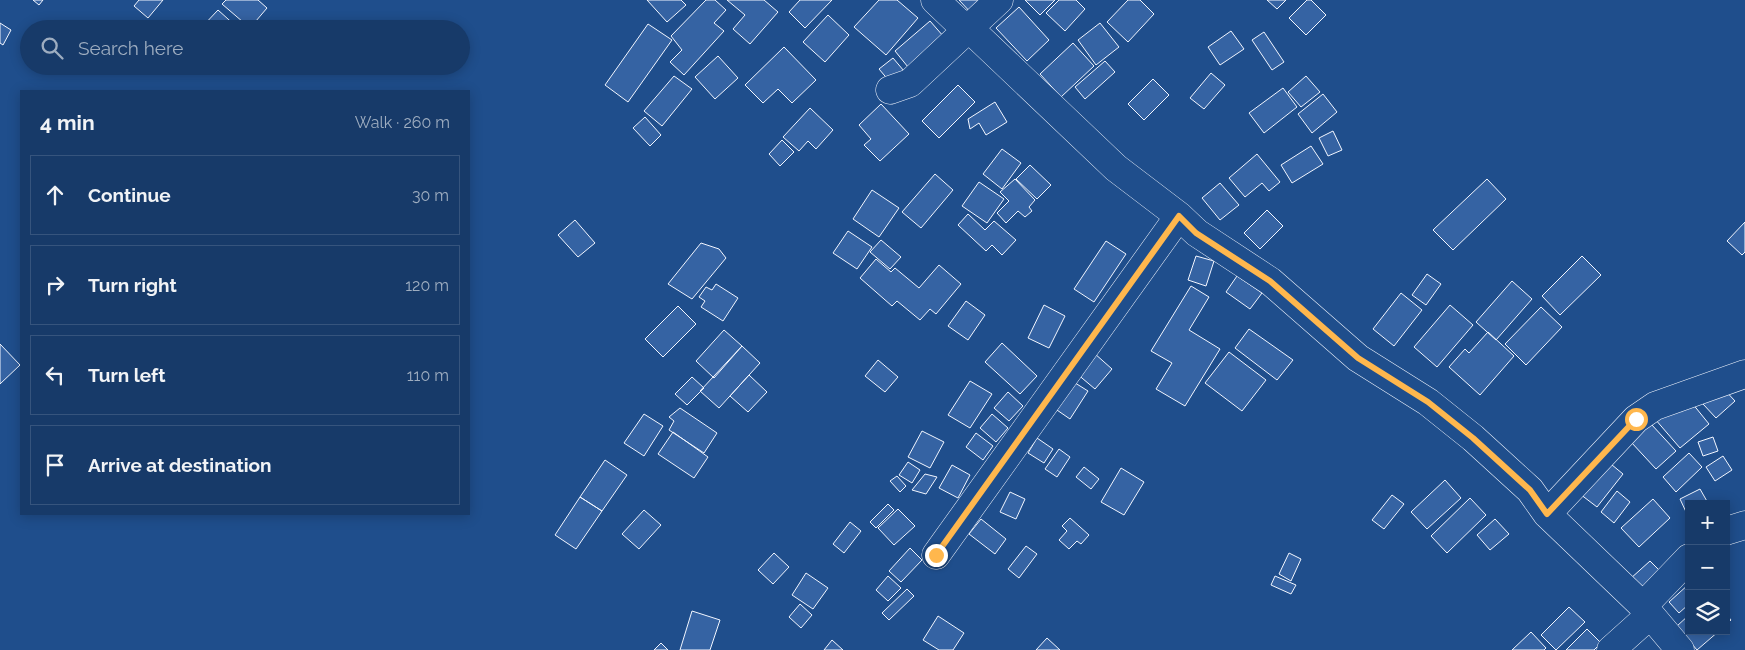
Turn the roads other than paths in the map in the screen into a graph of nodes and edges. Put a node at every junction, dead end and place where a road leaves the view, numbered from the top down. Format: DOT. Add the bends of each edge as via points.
graph roads {
  1 [pos="934,0"];
  2 [pos="998,0"];
  3 [pos="968,30"];
  4 [pos="890,90"];
  5 [pos="1179,216"];
  6 [pos="1745,374"];
  7 [pos="1547,514"];
  8 [pos="1745,525"];
  9 [pos="1730,530"];
  10 [pos="936,555"];
  11 [pos="1685,563"];
  12 [pos="1646,610"];
  13 [pos="1611,650"];
  14 [pos="1680,650"];
  1 -- 3 [label="street"];
  2 -- 3 [label="street"];
  3 -- 4 [label="street" via="910,83"];
  3 -- 5 [label="street" via="1116,168"];
  5 -- 7 [label="street" via="1196,233 1270,281 1358,358 1428,402 1473,438 1530,490"];
  5 -- 10 [label="street"];
  6 -- 7 [label="street" via="1655,406 1636,419"];
  7 -- 12 [label="street"];
  8 -- 9 [label="street"];
  11 -- 12 [label="street"];
  12 -- 13 [label="street"];
  12 -- 14 [label="street"];
}
